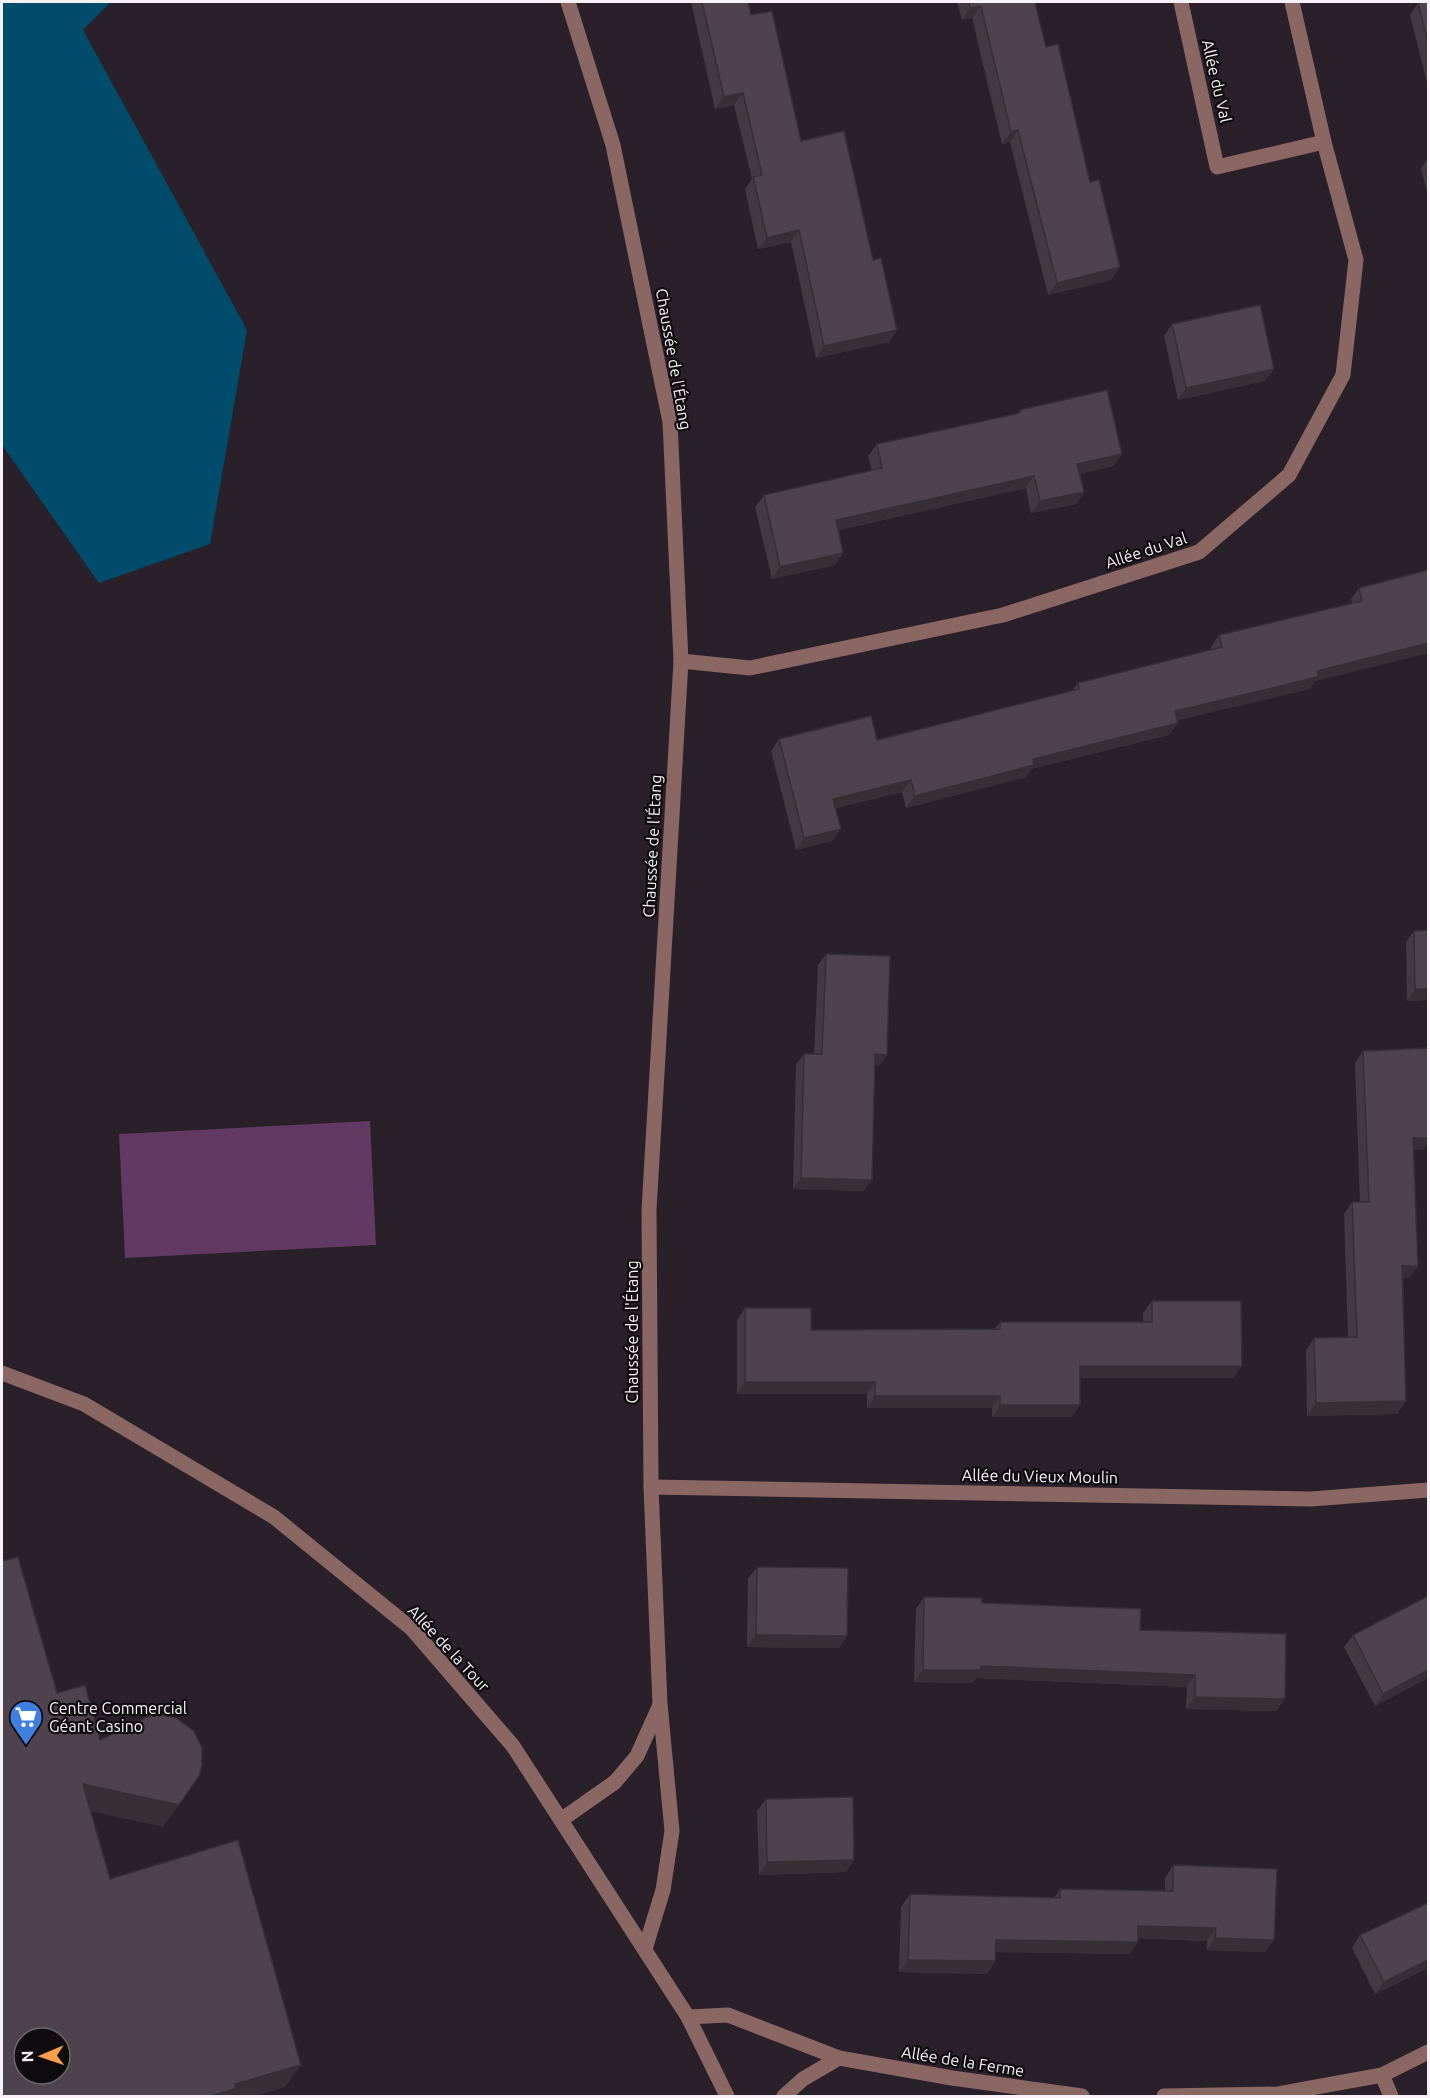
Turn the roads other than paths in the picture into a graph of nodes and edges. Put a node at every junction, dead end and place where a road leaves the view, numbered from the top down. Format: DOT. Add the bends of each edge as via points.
graph roads {
  1 [pos="568,2"];
  2 [pos="1181,2"];
  3 [pos="1293,2"];
  4 [pos="1324,142"];
  5 [pos="681,662"];
  6 [pos="2,1373"];
  7 [pos="651,1487"];
  8 [pos="1428,1490"];
  9 [pos="660,1704"];
  10 [pos="561,1820"];
  11 [pos="645,1949"];
  12 [pos="688,2017"];
  13 [pos="1428,2052"];
  14 [pos="839,2058"];
  15 [pos="1382,2075"];
  16 [pos="727,2097"];
  17 [pos="784,2097"];
  18 [pos="1082,2097"];
  19 [pos="1164,2097"];
  20 [pos="1391,2097"];
  1 -- 5 [label="street, Chaussée de l'Étang" via="613,145 670,422"];
  2 -- 4 [label="street, Allée du Val" via="1218,167"];
  3 -- 4 [label="street, Allée du Val"];
  4 -- 5 [label="street, Allée du Val" via="1356,260 1343,375 1289,475 1199,552 1003,615 750,668"];
  5 -- 7 [label="street, Chaussée de l'Étang" via="649,1210"];
  6 -- 10 [label="street, Allée de la Tour" via="84,1404 274,1517 412,1629 513,1746"];
  7 -- 8 [label="street, Allée du Vieux Moulin" via="1311,1499"];
  7 -- 9 [label="street, Chaussée de l'Étang"];
  9 -- 10 [label="street, Chaussée de l'Étang" via="637,1756 615,1782"];
  9 -- 11 [label="street, Chaussée de l'Étang" via="672,1831 663,1890"];
  10 -- 11 [label="street, Allée de la Tour"];
  11 -- 12 [label="street, Allée de la Tour"];
  12 -- 14 [label="street, Allée de la Ferme" via="728,2015"];
  12 -- 16 [label="street, Allée de la Tour"];
  13 -- 15 [label="street"];
  14 -- 17 [label="street" via="803,2079"];
  14 -- 18 [label="street, Allée de la Ferme"];
  15 -- 19 [label="street" via="1278,2094"];
  15 -- 20 [label="street"];
}
